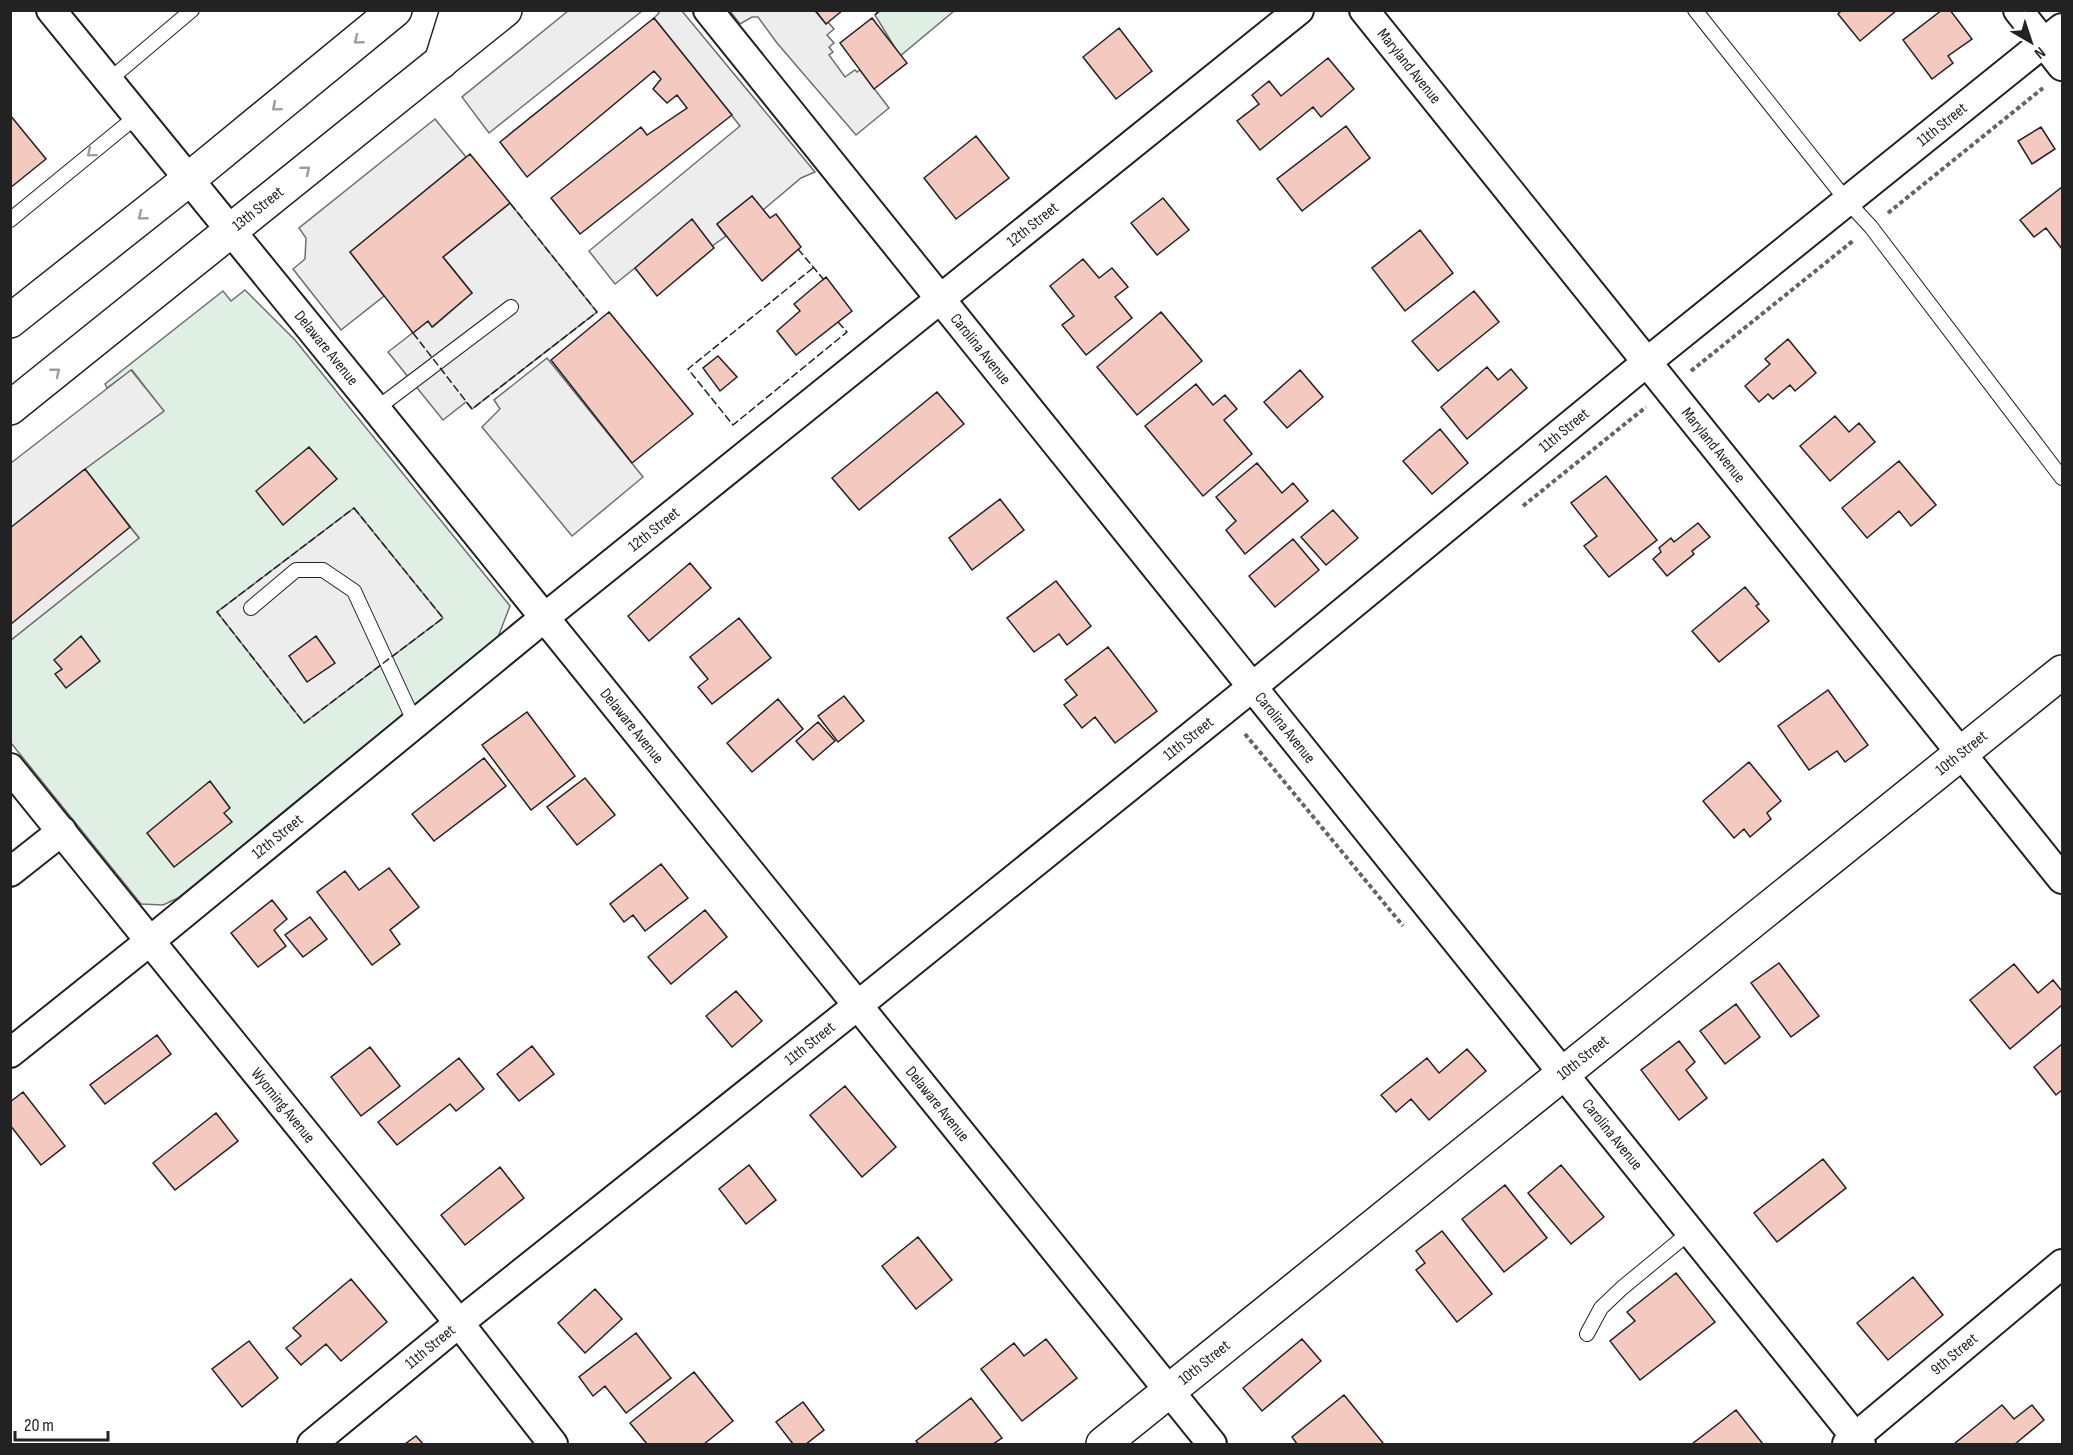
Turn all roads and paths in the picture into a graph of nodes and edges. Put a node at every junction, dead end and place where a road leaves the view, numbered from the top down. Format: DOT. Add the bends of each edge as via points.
graph roads {
  1 [pos="51,10"];
  2 [pos="192,10"];
  3 [pos="395,10"];
  4 [pos="460,10"];
  5 [pos="505,10"];
  6 [pos="708,10"];
  7 [pos="1299,10"];
  8 [pos="1364,10"];
  9 [pos="1695,10"];
  10 [pos="2018,10"];
  11 [pos="2053,35"];
  12 [pos="441,62"];
  13 [pos="2062,66"];
  14 [pos="108,81"];
  15 [pos="136,116"];
  16 [pos="188,180"];
  17 [pos="1847,201"];
  18 [pos="10,220"];
  19 [pos="230,231"];
  20 [pos="942,300"];
  21 [pos="511,307"];
  22 [pos="11,320"];
  23 [pos="1647,362"];
  24 [pos="10,408"];
  25 [pos="376,409"];
  26 [pos="2062,478"];
  27 [pos="251,608"];
  28 [pos="544,618"];
  29 [pos="2062,672"];
  30 [pos="1251,688"];
  31 [pos="415,723"];
  32 [pos="1245,734"];
  33 [pos="1962,753"];
  34 [pos="10,768"];
  35 [pos="62,831"];
  36 [pos="10,872"];
  37 [pos="2062,879"];
  38 [pos="1403,927"];
  39 [pos="150,941"];
  40 [pos="857,1006"];
  41 [pos="10,1053"];
  42 [pos="1563,1073"];
  43 [pos="1690,1232"];
  44 [pos="2062,1264"];
  45 [pos="459,1323"];
  46 [pos="1587,1334"];
  47 [pos="1169,1391"];
  48 [pos="1854,1442"];
  49 [pos="312,1444"];
  50 [pos="553,1444"];
  51 [pos="1103,1444"];
  52 [pos="1212,1444"];
  1 -- 14 [label="street, Delaware Avenue"];
  2 -- 14 [label="lane"];
  3 -- 16 [label="main road, one-way"];
  4 -- 12 [label="main road"];
  5 -- 12 [label="main road, 13th Street"];
  6 -- 20 [label="street, Carolina Avenue"];
  7 -- 20 [label="street, 12th Street"];
  8 -- 23 [label="street, Maryland Avenue"];
  9 -- 17 [label="lane"];
  10 -- 11 [label="street"];
  11 -- 13 [label="street"];
  11 -- 17 [label="street, 11th Street"];
  19 -- 12 [label="main road, 13th Street, one-way"];
  14 -- 15 [label="street, Delaware Avenue"];
  15 -- 16 [label="street, Delaware Avenue"];
  15 -- 18 [label="lane, one-way"];
  16 -- 19 [label="street, Delaware Avenue"];
  16 -- 22 [label="main road, one-way"];
  17 -- 23 [label="street, 11th Street"];
  17 -- 26 [label="lane" via="1871,227"];
  24 -- 19 [label="main road, 13th Street, one-way"];
  19 -- 25 [label="street, Delaware Avenue"];
  20 -- 28 [label="street, 12th Street"];
  20 -- 30 [label="street, Carolina Avenue"];
  21 -- 25 [label="lane"];
  23 -- 30 [label="street, 11th Street"];
  23 -- 33 [label="street, Maryland Avenue"];
  25 -- 28 [label="street, Delaware Avenue"];
  27 -- 31 [label="lane" via="296,570 323,570 354,591"];
  28 -- 31 [label="street, 12th Street"];
  28 -- 40 [label="street, Delaware Avenue"];
  29 -- 33 [label="main road, 10th Street"];
  30 -- 40 [label="street, 11th Street"];
  30 -- 42 [label="street, Carolina Avenue"];
  31 -- 39 [label="street, 12th Street"];
  32 -- 38 [label="path"];
  33 -- 37 [label="street, Maryland Avenue"];
  33 -- 42 [label="main road, 10th Street"];
  34 -- 35 [label="street, Wyoming Avenue"];
  35 -- 36 [label="street"];
  35 -- 39 [label="street, Wyoming Avenue"];
  39 -- 41 [label="street, 12th Street"];
  39 -- 45 [label="street, Wyoming Avenue"];
  40 -- 45 [label="street, 11th Street"];
  40 -- 47 [label="street, Delaware Avenue"];
  42 -- 43 [label="street, Carolina Avenue"];
  42 -- 47 [label="main road, 10th Street"];
  43 -- 46 [label="lane" via="1601,1308"];
  43 -- 48 [label="street, Carolina Avenue"];
  44 -- 48 [label="street, 9th Street"];
  45 -- 49 [label="street, 11th Street"];
  45 -- 50 [label="street, Wyoming Avenue"];
  47 -- 51 [label="main road, 10th Street"];
  47 -- 52 [label="street, Delaware Avenue"];
}
